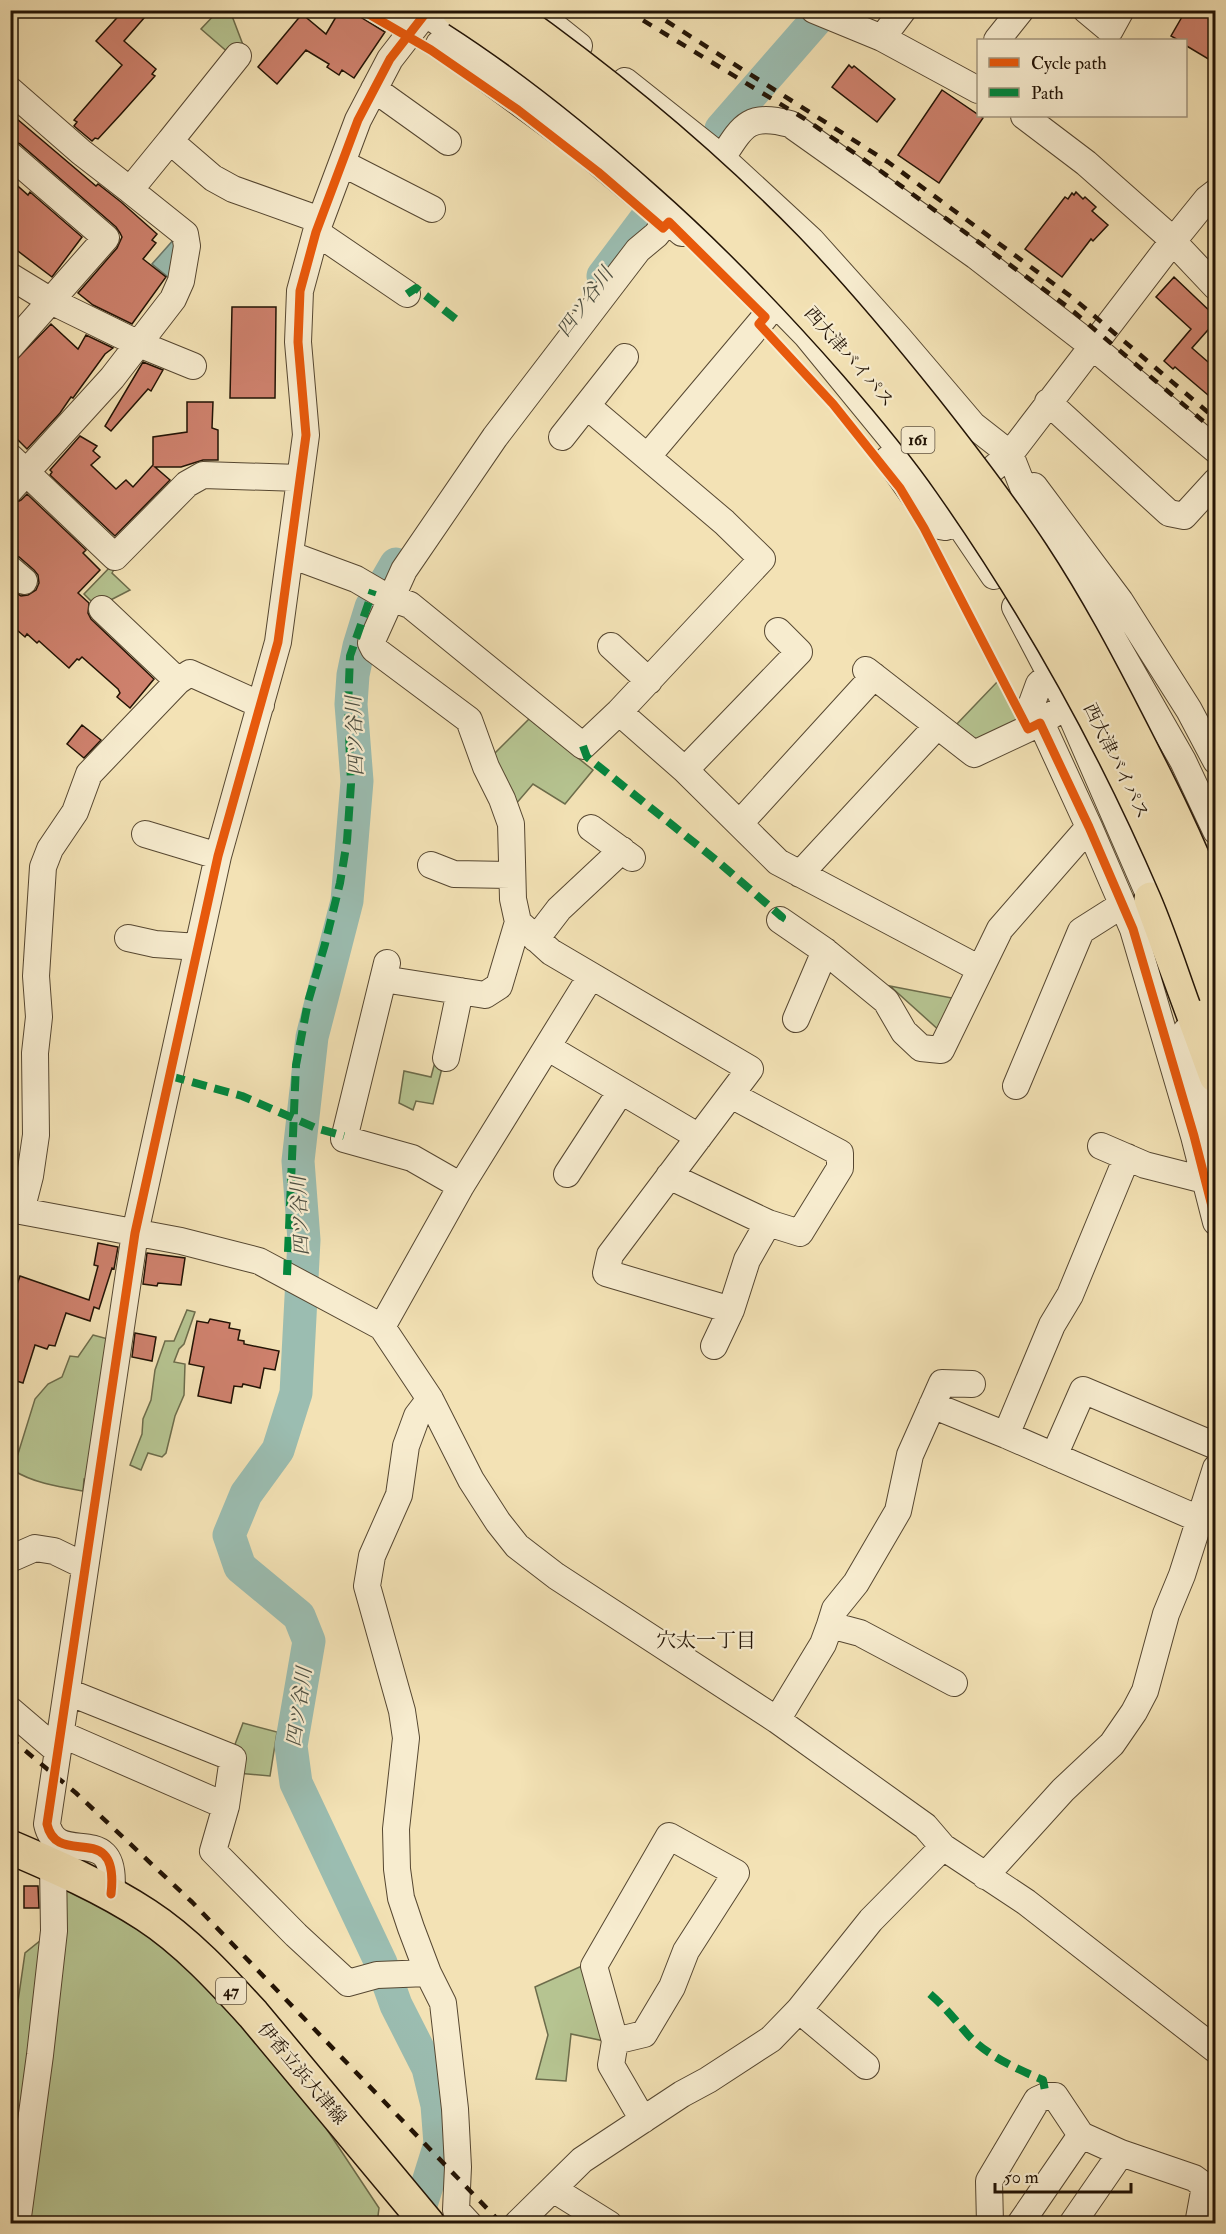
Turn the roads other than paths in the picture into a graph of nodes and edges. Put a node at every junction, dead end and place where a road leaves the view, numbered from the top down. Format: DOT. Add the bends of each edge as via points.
graph roads {
  1 [pos="458,10"];
  2 [pos="504,10"];
  3 [pos="534,10"];
  4 [pos="814,10"];
  5 [pos="903,10"];
  6 [pos="1021,10"];
  7 [pos="1086,10"];
  8 [pos="1120,10"];
  9 [pos="424,12"];
  10 [pos="882,38"];
  11 [pos="998,39"];
  12 [pos="439,44"];
  13 [pos="238,56"];
  14 [pos="492,70"];
  15 [pos="974,78"];
  16 [pos="374,89"];
  17 [pos="10,90"];
  18 [pos="1025,117"];
  19 [pos="170,141"];
  20 [pos="448,142"];
  21 [pos="10,155"];
  22 [pos="723,158"];
  23 [pos="342,163"];
  24 [pos="130,190"];
  25 [pos="1215,192"];
  26 [pos="432,209"];
  27 [pos="674,214"];
  28 [pos="318,226"];
  29 [pos="1173,241"];
  30 [pos="10,276"];
  31 [pos="1215,287"];
  32 [pos="407,294"];
  33 [pos="51,301"];
  34 [pos="765,317"];
  35 [pos="139,344"];
  36 [pos="1092,346"];
  37 [pos="10,347"];
  38 [pos="625,357"];
  39 [pos="193,366"];
  40 [pos="1048,402"];
  41 [pos="587,406"];
  42 [pos="562,437"];
  43 [pos="1017,444"];
  44 [pos="1215,450"];
  45 [pos="648,456"];
  46 [pos="16,473"];
  47 [pos="300,478"];
  48 [pos="1215,481"];
  49 [pos="953,515"];
  50 [pos="291,555"];
  51 [pos="384,595"];
  52 [pos="102,609"];
  53 [pos="778,631"];
  54 [pos="611,646"];
  55 [pos="1050,674"];
  56 [pos="178,681"];
  57 [pos="649,681"];
  58 [pos="261,705"];
  59 [pos="1066,706"];
  60 [pos="619,712"];
  61 [pos="1040,723"];
  62 [pos="938,726"];
  63 [pos="1184,761"];
  64 [pos="1215,761"];
  65 [pos="686,770"];
  66 [pos="1215,778"];
  67 [pos="740,823"];
  68 [pos="1089,827"];
  69 [pos="591,828"];
  70 [pos="1215,831"];
  71 [pos="145,834"];
  72 [pos="218,856"];
  73 [pos="431,865"];
  74 [pos="800,874"];
  75 [pos="512,875"];
  76 [pos="1137,902"];
  77 [pos="1215,915"];
  78 [pos="780,920"];
  79 [pos="527,930"];
  80 [pos="128,938"];
  81 [pos="198,947"];
  82 [pos="825,951"];
  83 [pos="980,969"];
  84 [pos="591,976"];
  85 [pos="460,991"];
  86 [pos="1215,995"];
  87 [pos="796,1019"];
  88 [pos="547,1047"];
  89 [pos="447,1058"];
  90 [pos="1215,1076"];
  91 [pos="1016,1086"];
  92 [pos="621,1091"];
  93 [pos="731,1095"];
  94 [pos="699,1137"];
  95 [pos="1214,1140"];
  96 [pos="1101,1146"];
  97 [pos="1127,1157"];
  98 [pos="567,1174"];
  99 [pos="669,1176"];
  100 [pos="1204,1180"];
  101 [pos="461,1186"];
  102 [pos="16,1210"];
  103 [pos="1215,1222"];
  104 [pos="768,1223"];
  105 [pos="135,1233"];
  106 [pos="731,1310"];
  107 [pos="382,1327"];
  108 [pos="714,1346"];
  109 [pos="972,1384"];
  110 [pos="430,1399"];
  111 [pos="932,1405"];
  112 [pos="1006,1435"];
  113 [pos="1215,1446"];
  114 [pos="1054,1456"];
  115 [pos="1215,1468"];
  116 [pos="1199,1519"];
  117 [pos="10,1559"];
  118 [pos="85,1566"];
  119 [pos="830,1625"];
  120 [pos="954,1683"];
  121 [pos="68,1692"];
  122 [pos="10,1710"];
  123 [pos="777,1720"];
  124 [pos="59,1743"];
  125 [pos="226,1806"];
  126 [pos="943,1847"];
  127 [pos="10,1848"];
  128 [pos="53,1865"];
  129 [pos="985,1876"];
  130 [pos="111,1894"];
  131 [pos="428,1973"];
  132 [pos="800,2010"];
  133 [pos="615,2041"];
  134 [pos="1215,2050"];
  135 [pos="866,2066"];
  136 [pos="643,2120"];
  137 [pos="1081,2135"];
  138 [pos="1120,2153"];
  139 [pos="553,2189"];
  140 [pos="17,2223"];
  141 [pos="428,2223"];
  142 [pos="469,2223"];
  143 [pos="517,2223"];
  144 [pos="609,2223"];
  145 [pos="990,2223"];
  146 [pos="1020,2223"];
  147 [pos="1072,2223"];
  148 [pos="1198,2223"];
  1 -- 86 [label="main road, 西大津バイパス / 161, bridge" via="569,90 710,210 823,327 950,480 1012,573 1076,682 1130,786 1177,890"];
  2 -- 77 [label="main road, 西大津バイパス / 161, bridge" via="647,120 728,191 842,308 969,465 1033,555 1094,658 1152,771 1203,880"];
  3 -- 22 [label="street"];
  4 -- 10 [label="street"];
  5 -- 10 [label="street"];
  6 -- 11 [label="street"];
  7 -- 8 [label="street" via="1110,30"];
  9 -- 14 [label="street"];
  9 -- 16 [label="street"];
  10 -- 15 [label="street"];
  12 -- 14 [label="street"];
  13 -- 19 [label="street" via="215,76"];
  14 -- 27 [label="street" via="581,124"];
  16 -- 20 [label="street"];
  16 -- 23 [label="street"];
  17 -- 24 [label="street"];
  18 -- 29 [label="street" via="1086,163"];
  19 -- 24 [label="street"];
  19 -- 28 [label="street" via="213,178"];
  21 -- 33 [label="street" via="106,238"];
  22 -- 36 [label="street" via="751,121 769,118 790,124 976,256"];
  22 -- 43 [label="street" via="811,240 973,425"];
  23 -- 26 [label="street"];
  23 -- 28 [label="street"];
  24 -- 35 [label="street" via="185,234 187,246 181,281 173,299"];
  25 -- 29 [label="street"];
  27 -- 34 [label="street"];
  27 -- 49 [label="street" via="807,336"];
  27 -- 51 [label="street" via="638,250 495,437"];
  28 -- 32 [label="street"];
  28 -- 47 [label="street" via="300,291 298,342 306,435"];
  29 -- 31 [label="street"];
  29 -- 36 [label="street"];
  30 -- 33 [label="street"];
  33 -- 35 [label="street"];
  33 -- 37 [label="street"];
  34 -- 45 [label="street"];
  34 -- 49 [label="street" via="865,426 934,525 945,527"];
  35 -- 39 [label="street"];
  35 -- 46 [label="street" via="112,378"];
  36 -- 40 [label="street"];
  36 -- 44 [label="street"];
  38 -- 41 [label="street"];
  40 -- 43 [label="street"];
  40 -- 48 [label="street" via="1169,513 1185,516"];
  41 -- 42 [label="street"];
  41 -- 45 [label="street"];
  43 -- 49 [label="street"];
  43 -- 63 [label="street" via="1032,510"];
  43 -- 64 [label="street" via="1032,443 1028,462 1031,482 1120,601 1189,710"];
  45 -- 57 [label="street" via="762,559"];
  46 -- 47 [label="street" via="115,557 187,484 203,475"];
  47 -- 50 [label="street"];
  49 -- 55 [label="street" via="1014,606"];
  50 -- 51 [label="street" via="356,579"];
  50 -- 58 [label="street" via="278,642"];
  51 -- 60 [label="street" via="410,605 583,746"];
  51 -- 75 [label="street" via="371,644 469,720 511,824"];
  52 -- 56 [label="street"];
  53 -- 65 [label="street" via="799,652"];
  54 -- 57 [label="street"];
  55 -- 59 [label="street"];
  55 -- 61 [label="street" via="1039,684 1032,703"];
  56 -- 58 [label="street" via="190,674"];
  56 -- 102 [label="street" via="89,774 75,812 50,849 43,867 36,976 36,1135 30,1176"];
  57 -- 60 [label="street"];
  58 -- 72 [label="street"];
  59 -- 61 [label="street"];
  59 -- 76 [label="street"];
  60 -- 65 [label="street"];
  61 -- 62 [label="street" via="974,754"];
  61 -- 68 [label="street"];
  62 -- 67 [label="street" via="870,673"];
  62 -- 74 [label="street"];
  63 -- 66 [label="street"];
  63 -- 70 [label="street"];
  65 -- 67 [label="street"];
  67 -- 74 [label="street" via="778,862"];
  68 -- 76 [label="street"];
  68 -- 83 [label="street" via="1000,929"];
  69 -- 79 [label="street" via="627,854"];
  71 -- 72 [label="street"];
  72 -- 81 [label="street"];
  73 -- 75 [label="street" via="454,874"];
  74 -- 83 [label="street"];
  75 -- 79 [label="street" via="513,899"];
  76 -- 90 [label="main road"];
  76 -- 91 [label="street" via="1081,931"];
  76 -- 95 [label="street"];
  76 -- 100 [label="street" via="1132,929"];
  78 -- 82 [label="street"];
  79 -- 84 [label="street" via="551,952"];
  79 -- 85 [label="street" via="499,986 485,994"];
  80 -- 81 [label="street"];
  81 -- 105 [label="street"];
  82 -- 83 [label="street" via="886,1001 904,1032 921,1048 941,1050"];
  82 -- 87 [label="street"];
  84 -- 88 [label="street"];
  84 -- 93 [label="street" via="750,1069"];
  85 -- 89 [label="street"];
  85 -- 101 [label="street" via="385,971 344,1139 412,1158"];
  88 -- 92 [label="street"];
  88 -- 101 [label="street"];
  92 -- 94 [label="street"];
  92 -- 98 [label="street"];
  93 -- 94 [label="street"];
  93 -- 104 [label="street" via="840,1153 840,1168 800,1233"];
  94 -- 99 [label="street"];
  96 -- 97 [label="street"];
  97 -- 100 [label="street"];
  97 -- 112 [label="street" via="1078,1298 1052,1325"];
  99 -- 104 [label="street"];
  99 -- 106 [label="street" via="610,1255 606,1273"];
  100 -- 103 [label="street"];
  101 -- 107 [label="street"];
  102 -- 105 [label="street"];
  104 -- 106 [label="street" via="747,1260"];
  105 -- 107 [label="street" via="259,1261"];
  105 -- 118 [label="street"];
  106 -- 108 [label="street"];
  107 -- 110 [label="street"];
  109 -- 111 [label="street" via="942,1383"];
  110 -- 123 [label="street" via="471,1480 517,1546 556,1576"];
  110 -- 131 [label="street" via="417,1416 406,1446 399,1496 372,1556 367,1586 402,1711 406,1738 396,1829 397,1869 401,1898"];
  111 -- 112 [label="street"];
  111 -- 119 [label="street" via="910,1455 898,1511 856,1582 835,1609"];
  112 -- 114 [label="street"];
  113 -- 114 [label="street" via="1083,1390"];
  114 -- 116 [label="street"];
  115 -- 116 [label="street"];
  116 -- 129 [label="street" via="1166,1614 1145,1691 1134,1712 1112,1744 1063,1790"];
  117 -- 118 [label="street" via="35,1548 54,1551"];
  118 -- 121 [label="street"];
  119 -- 120 [label="street" via="860,1633"];
  119 -- 123 [label="street"];
  121 -- 124 [label="street"];
  121 -- 125 [label="street" via="233,1758"];
  122 -- 124 [label="street"];
  123 -- 126 [label="street" via="926,1826"];
  124 -- 125 [label="street"];
  124 -- 130 [label="street" via="48,1811 49,1833 56,1842 67,1846 101,1851 109,1860 113,1875"];
  125 -- 131 [label="street" via="213,1851 348,1983 387,1974"];
  126 -- 129 [label="street"];
  126 -- 132 [label="street" via="871,1920"];
  127 -- 128 [label="main road, 伊香立浜大津線 / 47"];
  128 -- 130 [label="main road, 伊香立浜大津線 / 47"];
  128 -- 140 [label="street" via="54,1931"];
  129 -- 134 [label="street" via="1026,1902"];
  130 -- 141 [label="main road, 伊香立浜大津線 / 47" via="148,1916 223,1981"];
  131 -- 142 [label="street" via="443,2003 449,2049 458,2167 456,2210"];
  132 -- 135 [label="street"];
  132 -- 136 [label="street" via="771,2039"];
  133 -- 133 [label="street" via="594,1966 669,1836 736,1874 686,1951 672,1987 644,2034"];
  133 -- 136 [label="street" via="611,2065"];
  136 -- 139 [label="street" via="582,2160"];
  137 -- 138 [label="street"];
  137 -- 145 [label="street" via="1055,2096 1037,2100 989,2181"];
  137 -- 146 [label="street"];
  138 -- 147 [label="street"];
  138 -- 148 [label="street" via="1194,2178 1205,2186"];
  139 -- 143 [label="street"];
  139 -- 144 [label="street"];
}
